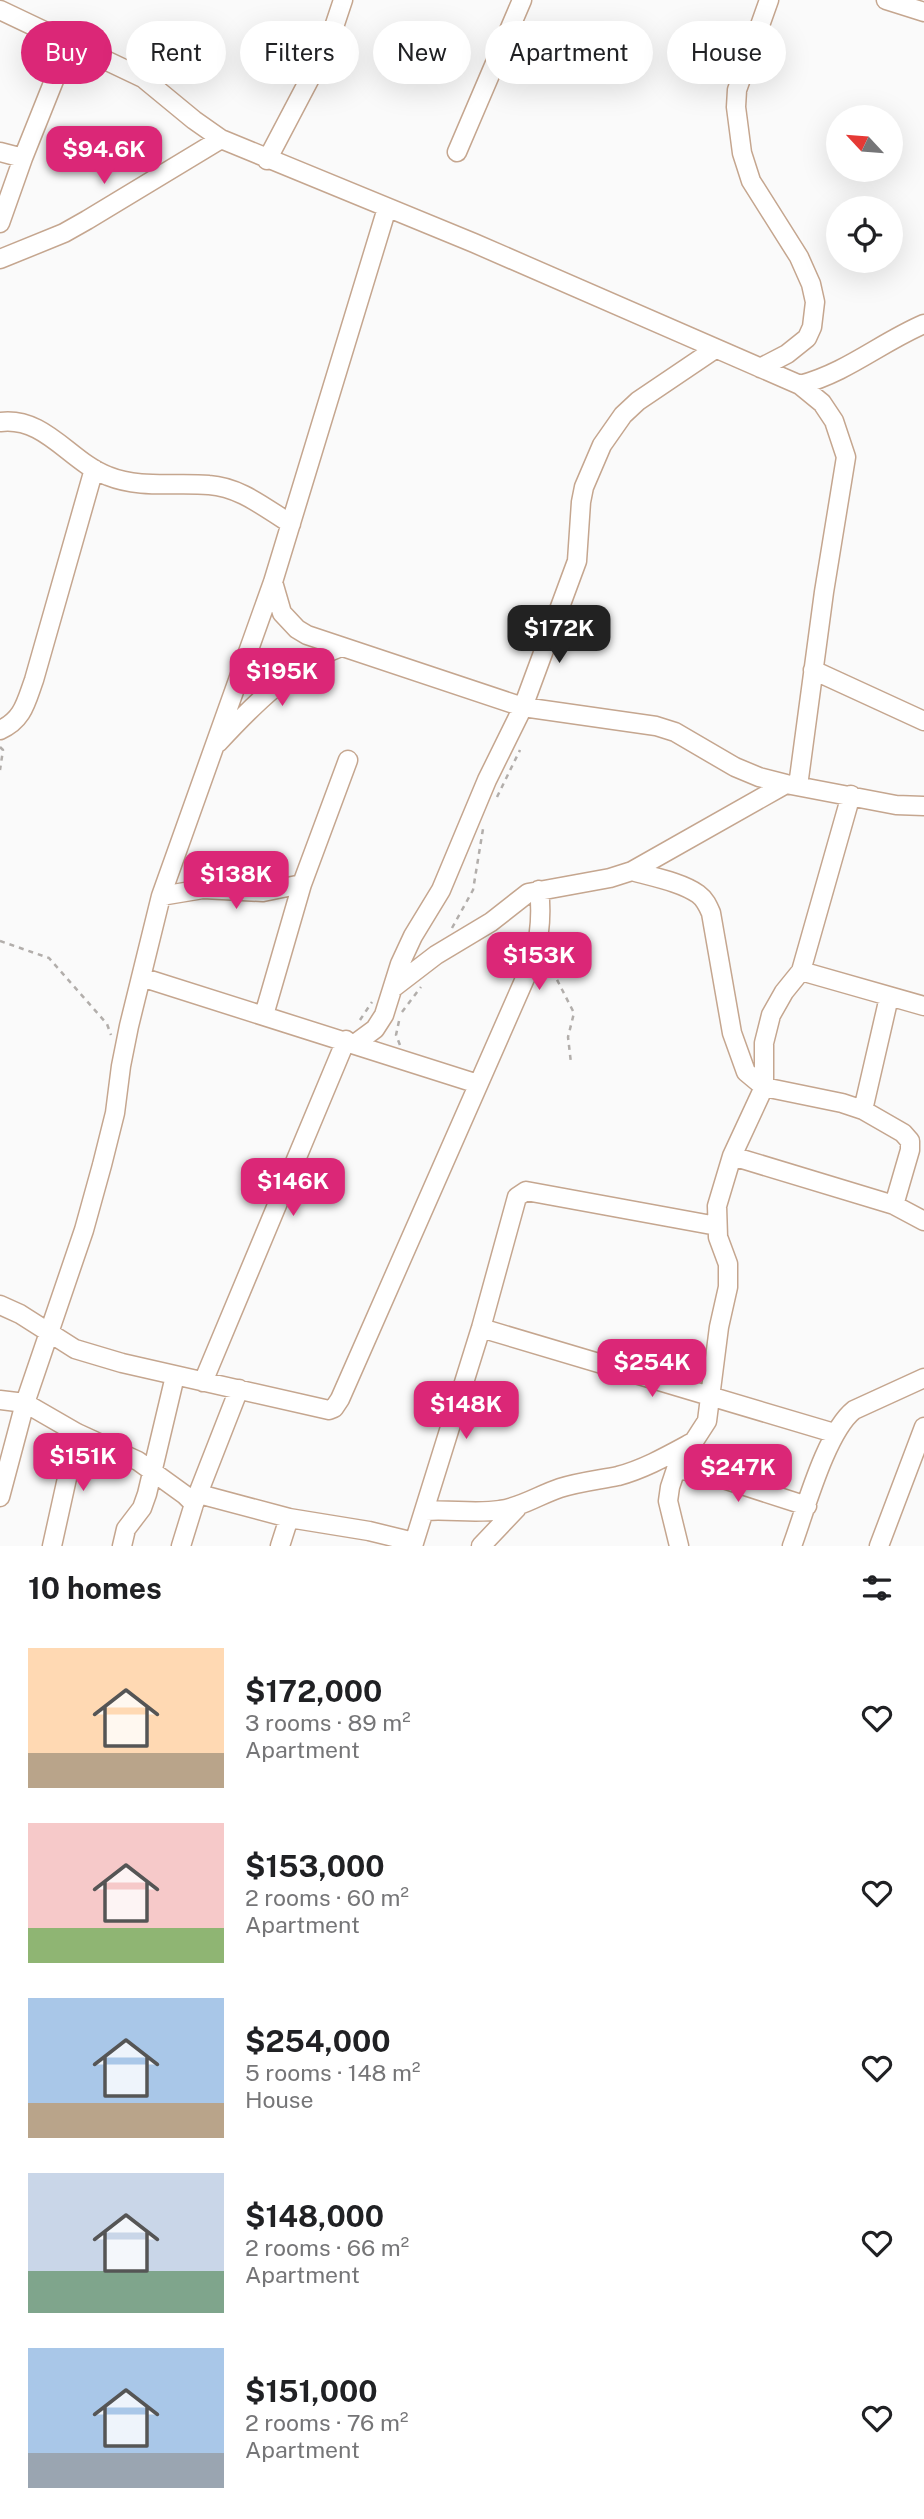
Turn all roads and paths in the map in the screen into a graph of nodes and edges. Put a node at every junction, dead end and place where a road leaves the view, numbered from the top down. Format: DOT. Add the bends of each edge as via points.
graph roads {
  1 [pos="343,0"];
  2 [pos="522,0"];
  3 [pos="769,0"];
  4 [pos="886,0"];
  5 [pos="0,10"];
  6 [pos="924,12"];
  7 [pos="23,21"];
  8 [pos="112,63"];
  9 [pos="53,84"];
  10 [pos="221,139"];
  11 [pos="0,152"];
  12 [pos="457,152"];
  13 [pos="23,158"];
  14 [pos="267,160"];
  15 [pos="387,208"];
  16 [pos="0,223"];
  17 [pos="0,259"];
  18 [pos="924,324"];
  19 [pos="715,349"];
  20 [pos="760,368"];
  21 [pos="800,385"];
  22 [pos="0,422"];
  23 [pos="94,469"];
  24 [pos="291,524"];
  25 [pos="273,582"];
  26 [pos="341,647"];
  27 [pos="813,670"];
  28 [pos="523,707"];
  29 [pos="924,721"];
  30 [pos="0,730"];
  31 [pos="0,747"];
  32 [pos="211,751"];
  33 [pos="348,760"];
  34 [pos="0,770"];
  35 [pos="792,785"];
  36 [pos="851,795"];
  37 [pos="924,806"];
  38 [pos="632,871"];
  39 [pos="303,884"];
  40 [pos="540,890"];
  41 [pos="161,896"];
  42 [pos="0,941"];
  43 [pos="534,958"];
  44 [pos="801,971"];
  45 [pos="141,976"];
  46 [pos="393,988"];
  47 [pos="889,997"];
  48 [pos="924,1006"];
  49 [pos="264,1015"];
  50 [pos="351,1042"];
  51 [pos="114,1045"];
  52 [pos="571,1063"];
  53 [pos="478,1084"];
  54 [pos="764,1087"];
  55 [pos="863,1110"];
  56 [pos="732,1156"];
  57 [pos="894,1205"];
  58 [pos="924,1221"];
  59 [pos="717,1226"];
  60 [pos="0,1305"];
  61 [pos="481,1328"];
  62 [pos="48,1332"];
  63 [pos="175,1376"];
  64 [pos="924,1378"];
  65 [pos="203,1382"];
  66 [pos="239,1390"];
  67 [pos="711,1396"];
  68 [pos="0,1400"];
  69 [pos="25,1403"];
  70 [pos="923,1432"];
  71 [pos="77,1433"];
  72 [pos="834,1433"];
  73 [pos="694,1441"];
  74 [pos="677,1469"];
  75 [pos="152,1472"];
  76 [pos="0,1497"];
  77 [pos="197,1499"];
  78 [pos="519,1506"];
  79 [pos="807,1506"];
  80 [pos="425,1511"];
  81 [pos="289,1518"];
  82 [pos="366,1539"];
  83 [pos="414,1544"];
  84 [pos="52,1546"];
  85 [pos="122,1546"];
  86 [pos="181,1546"];
  87 [pos="280,1546"];
  88 [pos="481,1546"];
  89 [pos="678,1546"];
  90 [pos="792,1546"];
  91 [pos="879,1546"];
  1 -- 14 [label="street" via="329,42"];
  2 -- 12 [label="street"];
  3 -- 20 [label="street" via="737,90 742,153 751,181 800,257 815,302 807,338"];
  4 -- 6 [label="street"];
  5 -- 7 [label="street"];
  8 -- 10 [label="street" via="143,78"];
  9 -- 13 [label="street"];
  10 -- 14 [label="street"];
  10 -- 17 [label="street" via="75,227"];
  11 -- 13 [label="street"];
  13 -- 16 [label="street"];
  14 -- 15 [label="street"];
  15 -- 19 [label="street"];
  15 -- 24 [label="street"];
  18 -- 21 [label="street" via="839,372"];
  19 -- 20 [label="street"];
  19 -- 28 [label="street" via="638,401 602,445 584,487 577,561"];
  20 -- 21 [label="street"];
  21 -- 27 [label="street" via="822,403 834,421 846,457"];
  22 -- 23 [label="street" via="33,426"];
  23 -- 24 [label="street" via="115,479 145,484 226,488"];
  23 -- 30 [label="street" via="22,714"];
  24 -- 25 [label="street"];
  25 -- 26 [label="street" via="289,621 307,635"];
  25 -- 32 [label="street"];
  26 -- 28 [label="street"];
  26 -- 32 [label="street" via="297,670"];
  27 -- 29 [label="street"];
  27 -- 35 [label="street"];
  28 -- 35 [label="street" via="656,726 746,772"];
  28 -- 46 [label="street" via="441,890 413,936"];
  31 -- 34 [label="path" via="4,750"];
  32 -- 41 [label="street"];
  33 -- 39 [label="street"];
  35 -- 36 [label="street"];
  35 -- 38 [label="street"];
  36 -- 37 [label="street"];
  36 -- 44 [label="street"];
  38 -- 40 [label="street"];
  38 -- 54 [label="street" via="699,894 706,902 736,1050 746,1072"];
  39 -- 41 [label="street" via="263,892 203,889"];
  39 -- 49 [label="street"];
  40 -- 43 [label="street" via="540,936"];
  40 -- 46 [label="street" via="528,893 491,922 436,954"];
  41 -- 45 [label="street"];
  42 -- 51 [label="path" via="49,958 107,1024"];
  43 -- 52 [label="path" via="550,966 574,1013 568,1037"];
  43 -- 53 [label="street"];
  44 -- 47 [label="street"];
  44 -- 54 [label="street" via="784,992 766,1030"];
  45 -- 49 [label="street"];
  45 -- 62 [label="street" via="105,1152"];
  46 -- 50 [label="street" via="376,1029"];
  47 -- 48 [label="street"];
  47 -- 55 [label="street"];
  49 -- 50 [label="street"];
  50 -- 53 [label="street"];
  50 -- 65 [label="street"];
  53 -- 66 [label="street" via="334,1408"];
  54 -- 55 [label="street"];
  54 -- 56 [label="street"];
  55 -- 57 [label="street" via="910,1141"];
  56 -- 57 [label="street"];
  56 -- 59 [label="street" via="717,1206"];
  57 -- 58 [label="street"];
  59 -- 61 [label="street" via="521,1193"];
  59 -- 67 [label="street" via="728,1265 728,1287"];
  60 -- 62 [label="street"];
  61 -- 67 [label="street"];
  61 -- 80 [label="street"];
  62 -- 63 [label="street" via="75,1349"];
  62 -- 69 [label="street"];
  63 -- 65 [label="street"];
  63 -- 75 [label="street"];
  64 -- 72 [label="street" via="854,1410"];
  65 -- 66 [label="street"];
  66 -- 77 [label="street"];
  67 -- 72 [label="street"];
  67 -- 73 [label="street" via="706,1421"];
  68 -- 69 [label="street"];
  69 -- 71 [label="street"];
  69 -- 76 [label="street"];
  70 -- 91 [label="street"];
  71 -- 75 [label="street"];
  71 -- 84 [label="street"];
  72 -- 79 [label="street"];
  73 -- 74 [label="street"];
  73 -- 78 [label="street" via="645,1467 553,1490"];
  74 -- 79 [label="street"];
  74 -- 89 [label="street" via="668,1501"];
  75 -- 77 [label="street"];
  75 -- 85 [label="street" via="142,1508 126,1529"];
  77 -- 81 [label="street"];
  77 -- 86 [label="street"];
  78 -- 80 [label="street" via="481,1512"];
  78 -- 88 [label="street"];
  79 -- 90 [label="street"];
  80 -- 83 [label="street"];
  81 -- 82 [label="street"];
  81 -- 87 [label="street"];
  82 -- 83 [label="street"];
}
